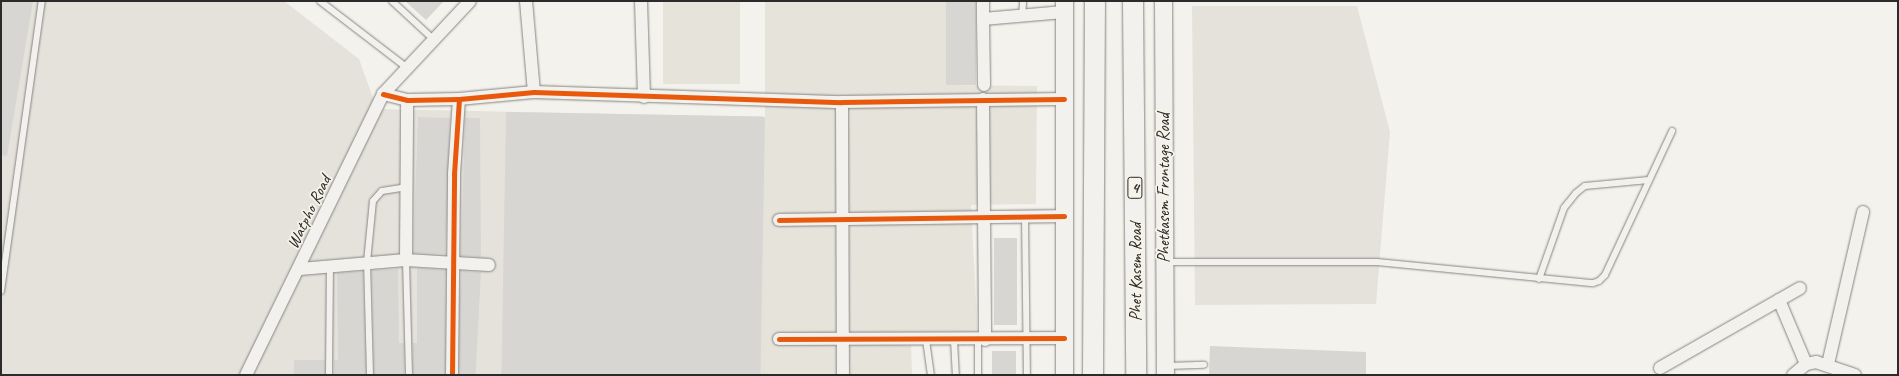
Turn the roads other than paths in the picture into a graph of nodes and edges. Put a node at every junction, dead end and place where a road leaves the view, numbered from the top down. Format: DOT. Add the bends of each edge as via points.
graph roads {
  1 [pos="42,1"];
  2 [pos="320,1"];
  3 [pos="392,1"];
  4 [pos="470,1"];
  5 [pos="526,1"];
  6 [pos="641,1"];
  7 [pos="984,1"];
  8 [pos="1023,1"];
  9 [pos="1095,1"];
  10 [pos="1133,1"];
  11 [pos="1164,1"];
  12 [pos="1064,7"];
  13 [pos="1022,17"];
  14 [pos="983,19"];
  15 [pos="433,39"];
  16 [pos="406,67"];
  17 [pos="984,85"];
  18 [pos="534,92"];
  19 [pos="383,94"];
  20 [pos="644,97"];
  21 [pos="1064,98"];
  22 [pos="460,99"];
  23 [pos="983,99"];
  24 [pos="407,100"];
  25 [pos="842,102"];
  26 [pos="1672,131"];
  27 [pos="1649,180"];
  28 [pos="406,187"];
  29 [pos="1862,212"];
  30 [pos="1064,216"];
  31 [pos="1025,217"];
  32 [pos="984,218"];
  33 [pos="843,219"];
  34 [pos="779,220"];
  35 [pos="406,260"];
  36 [pos="453,261"];
  37 [pos="367,262"];
  38 [pos="1165,262"];
  39 [pos="489,265"];
  40 [pos="330,268"];
  41 [pos="300,269"];
  42 [pos="1539,279"];
  43 [pos="1800,288"];
  44 [pos="1,291"];
  45 [pos="1779,300"];
  46 [pos="1064,338"];
  47 [pos="779,339"];
  48 [pos="1027,339"];
  49 [pos="843,340"];
  50 [pos="926,340"];
  51 [pos="954,340"];
  52 [pos="982,340"];
  53 [pos="1806,364"];
  54 [pos="1828,364"];
  55 [pos="1204,365"];
  56 [pos="1660,368"];
  57 [pos="1165,370"];
  58 [pos="246,375"];
  59 [pos="328,375"];
  60 [pos="370,375"];
  61 [pos="409,375"];
  62 [pos="452,375"];
  63 [pos="843,375"];
  64 [pos="931,375"];
  65 [pos="956,375"];
  66 [pos="978,375"];
  67 [pos="1027,375"];
  68 [pos="1064,375"];
  69 [pos="1093,375"];
  70 [pos="1136,375"];
  71 [pos="1793,375"];
  72 [pos="1855,375"];
  1 -- 44 [label="lane"];
  2 -- 16 [label="lane"];
  3 -- 15 [label="lane"];
  4 -- 15 [label="street, Watpho Road"];
  5 -- 18 [label="street"];
  6 -- 20 [label="street"];
  7 -- 14 [label="street"];
  8 -- 13 [label="lane"];
  9 -- 69 [label="highway"];
  10 -- 70 [label="highway, Phet Kasem Road / 4"];
  11 -- 38 [label="main road, Phetkasem Frontage Road / 4"];
  12 -- 13 [label="street"];
  12 -- 21 [label="main road"];
  13 -- 14 [label="street"];
  14 -- 17 [label="street"];
  15 -- 16 [label="street, Watpho Road"];
  16 -- 19 [label="street, Watpho Road"];
  18 -- 20 [label="street"];
  18 -- 22 [label="street"];
  19 -- 24 [label="street"];
  19 -- 41 [label="street, Watpho Road"];
  20 -- 25 [label="street"];
  21 -- 23 [label="street"];
  21 -- 30 [label="main road"];
  22 -- 24 [label="street"];
  22 -- 36 [label="street" via="454,174"];
  23 -- 25 [label="street"];
  23 -- 32 [label="street"];
  24 -- 28 [label="street"];
  25 -- 33 [label="street"];
  26 -- 27 [label="lane"];
  27 -- 42 [label="lane" via="1585,186 1576,193 1564,208"];
  27 -- 42 [label="lane" via="1599,281 1593,283"];
  28 -- 35 [label="street"];
  28 -- 37 [label="lane" via="382,191 373,201"];
  29 -- 54 [label="street"];
  30 -- 31 [label="street"];
  30 -- 46 [label="main road"];
  31 -- 32 [label="street"];
  31 -- 48 [label="lane"];
  32 -- 33 [label="street"];
  32 -- 52 [label="street"];
  33 -- 34 [label="street"];
  33 -- 49 [label="street"];
  35 -- 36 [label="street"];
  35 -- 37 [label="street"];
  35 -- 61 [label="lane"];
  36 -- 39 [label="street"];
  36 -- 62 [label="street"];
  37 -- 40 [label="street"];
  37 -- 60 [label="lane"];
  38 -- 42 [label="lane" via="1377,262"];
  38 -- 57 [label="main road, Phetkasem Frontage Road / 4"];
  40 -- 41 [label="street"];
  40 -- 59 [label="lane"];
  41 -- 58 [label="street, Watpho Road"];
  43 -- 45 [label="street"];
  45 -- 53 [label="street"];
  45 -- 56 [label="street"];
  46 -- 48 [label="street"];
  46 -- 68 [label="main road"];
  47 -- 49 [label="street"];
  48 -- 52 [label="street"];
  48 -- 67 [label="lane"];
  49 -- 50 [label="street"];
  49 -- 63 [label="street"];
  50 -- 51 [label="street"];
  50 -- 64 [label="lane"];
  51 -- 52 [label="street"];
  51 -- 65 [label="lane"];
  52 -- 66 [label="lane"];
  53 -- 54 [label="street"];
  53 -- 71 [label="street"];
  54 -- 72 [label="street"];
  55 -- 57 [label="lane"];
}
